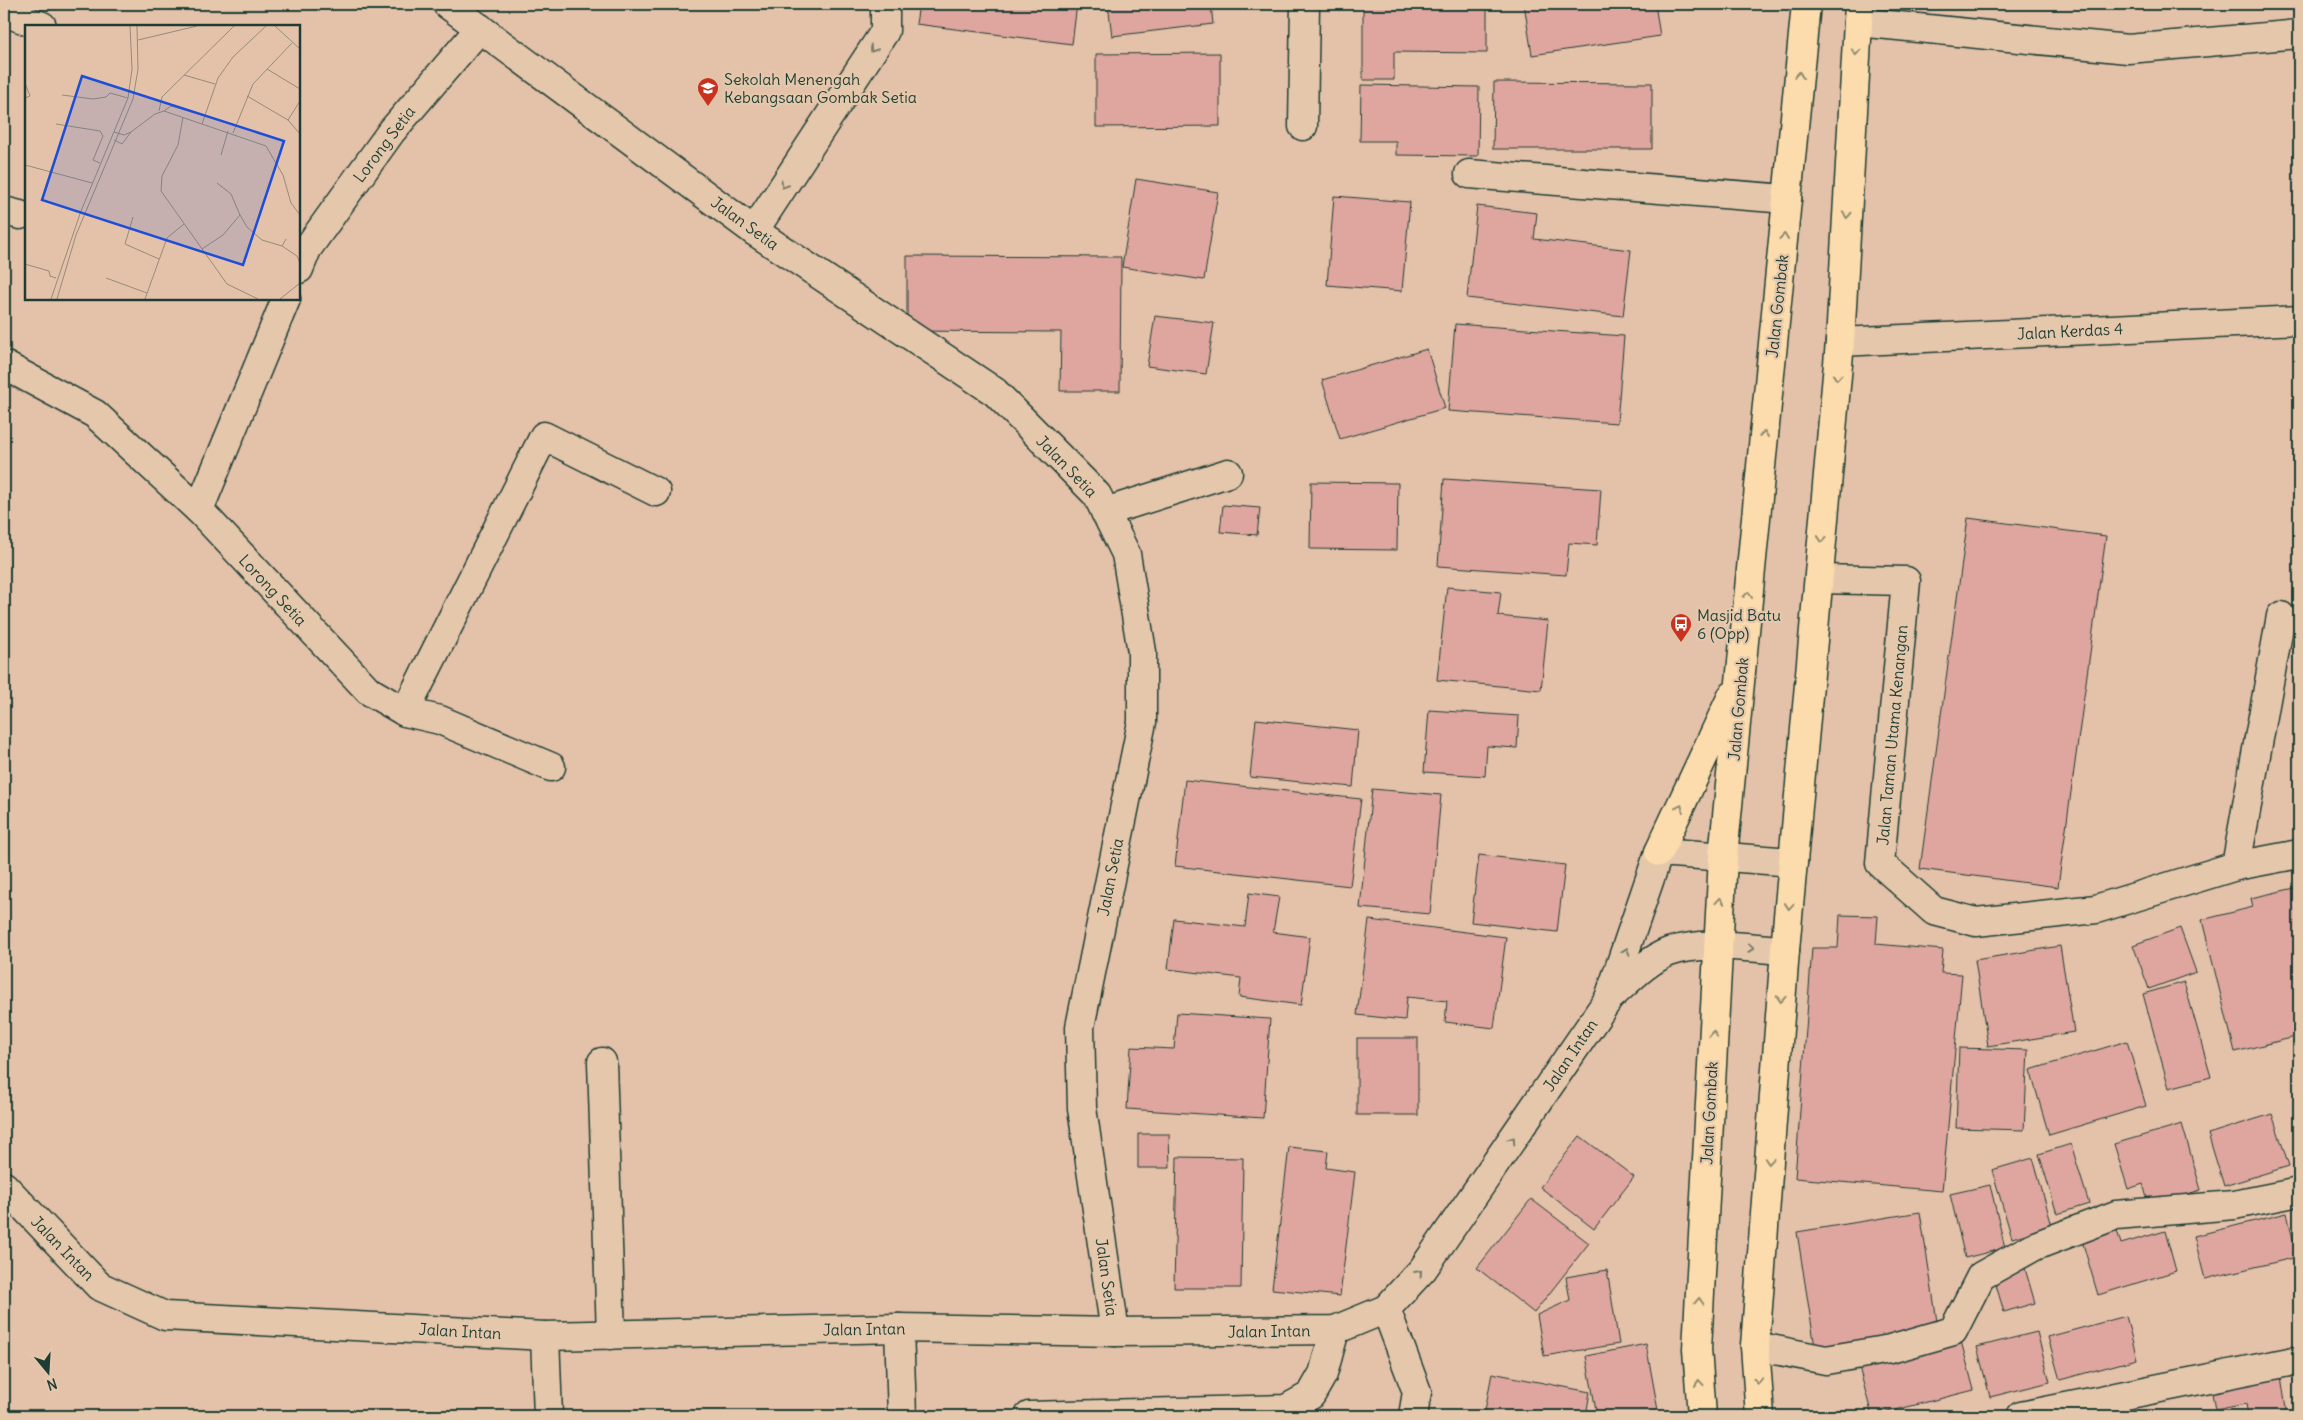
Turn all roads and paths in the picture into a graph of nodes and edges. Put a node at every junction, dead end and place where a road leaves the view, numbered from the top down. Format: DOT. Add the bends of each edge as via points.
graph roads {
  1 [pos="447,4"];
  2 [pos="885,4"];
  3 [pos="1305,4"];
  4 [pos="1806,4"];
  5 [pos="4,12"];
  6 [pos="1858,13"];
  7 [pos="39,25"];
  8 [pos="480,28"];
  9 [pos="2299,34"];
  10 [pos="1303,126"];
  11 [pos="1469,174"];
  12 [pos="1787,199"];
  13 [pos="754,231"];
  14 [pos="300,266"];
  15 [pos="286,300"];
  16 [pos="2299,320"];
  17 [pos="1840,342"];
  18 [pos="4,365"];
  19 [pos="1228,473"];
  20 [pos="656,492"];
  21 [pos="199,510"];
  22 [pos="1105,512"];
  23 [pos="1818,579"];
  24 [pos="2281,616"];
  25 [pos="1740,679"];
  26 [pos="405,712"];
  27 [pos="551,768"];
  28 [pos="1659,852"];
  29 [pos="2299,854"];
  30 [pos="1723,856"];
  31 [pos="1793,862"];
  32 [pos="2236,866"];
  33 [pos="1717,946"];
  34 [pos="1785,950"];
  35 [pos="1610,997"];
  36 [pos="602,1062"];
  37 [pos="4,1186"];
  38 [pos="2299,1192"];
  39 [pos="1386,1309"];
  40 [pos="899,1328"];
  41 [pos="1335,1330"];
  42 [pos="1115,1332"];
  43 [pos="611,1334"];
  44 [pos="545,1336"];
  45 [pos="1756,1346"];
  46 [pos="2299,1360"];
  47 [pos="548,1416"];
  48 [pos="902,1416"];
  49 [pos="1029,1416"];
  50 [pos="1413,1416"];
  51 [pos="1702,1416"];
  52 [pos="1760,1416"];
  53 [pos="2020,1416"];
  1 -- 8 [label="street, Jalan Setia"];
  2 -- 13 [label="street, one-way" via="885,31"];
  3 -- 10 [label="street"];
  12 -- 4 [label="main road, Jalan Gombak, one-way"];
  5 -- 7 [label="street"];
  6 -- 9 [label="street" via="2128,49"];
  6 -- 17 [label="main road, one-way"];
  8 -- 13 [label="street, Jalan Setia"];
  8 -- 14 [label="street, Lorong Setia" via="391,132 307,249"];
  11 -- 12 [label="street"];
  25 -- 12 [label="main road, Jalan Gombak, one-way"];
  13 -- 22 [label="street, Jalan Setia" via="995,392 1097,495"];
  15 -- 21 [label="street"];
  16 -- 17 [label="street, Jalan Kerdas 4"];
  17 -- 23 [label="main road, one-way"];
  18 -- 21 [label="street, Lorong Setia" via="96,414"];
  19 -- 22 [label="street"];
  20 -- 26 [label="street" via="544,436"];
  21 -- 26 [label="street, Lorong Setia" via="369,691"];
  22 -- 42 [label="street, Jalan Setia" via="1126,554 1142,652 1142,722 1080,1027 1082,1108"];
  23 -- 31 [label="main road"];
  23 -- 32 [label="street, Jalan Taman Utama Kenangan" via="1906,581 1880,863 1934,911 1976,922 2096,909"];
  24 -- 32 [label="street"];
  28 -- 25 [label="main road, one-way"];
  25 -- 30 [label="main road, Jalan Gombak"];
  26 -- 27 [label="street, Lorong Setia" via="440,720"];
  28 -- 30 [label="street"];
  35 -- 28 [label="street, Jalan Intan, one-way"];
  29 -- 32 [label="street, Jalan Taman Utama Kenangan"];
  30 -- 31 [label="street"];
  33 -- 30 [label="main road, Jalan Gombak, one-way"];
  31 -- 34 [label="main road, one-way"];
  33 -- 34 [label="street, Jalan Intan, one-way"];
  33 -- 35 [label="street, Jalan Intan" via="1668,952"];
  51 -- 33 [label="main road, Jalan Gombak, one-way" via="1697,1350"];
  34 -- 45 [label="main road, one-way"];
  39 -- 35 [label="street, Jalan Intan, one-way" via="1423,1269"];
  36 -- 43 [label="street"];
  37 -- 44 [label="street, Jalan Intan" via="99,1286 165,1316"];
  38 -- 45 [label="street" via="2234,1205 2116,1215 2035,1246 1981,1276 1953,1331 1890,1349 1826,1360"];
  39 -- 41 [label="street, Jalan Intan"];
  39 -- 50 [label="street" via="1417,1392"];
  40 -- 42 [label="street, Jalan Intan"];
  40 -- 43 [label="street, Jalan Intan"];
  40 -- 48 [label="street"];
  41 -- 42 [label="street, Jalan Intan"];
  41 -- 49 [label="street" via="1323,1374 1311,1395 1286,1409"];
  43 -- 44 [label="street, Jalan Intan"];
  44 -- 47 [label="street"];
  45 -- 52 [label="main road, one-way"];
  46 -- 53 [label="street"];
}
